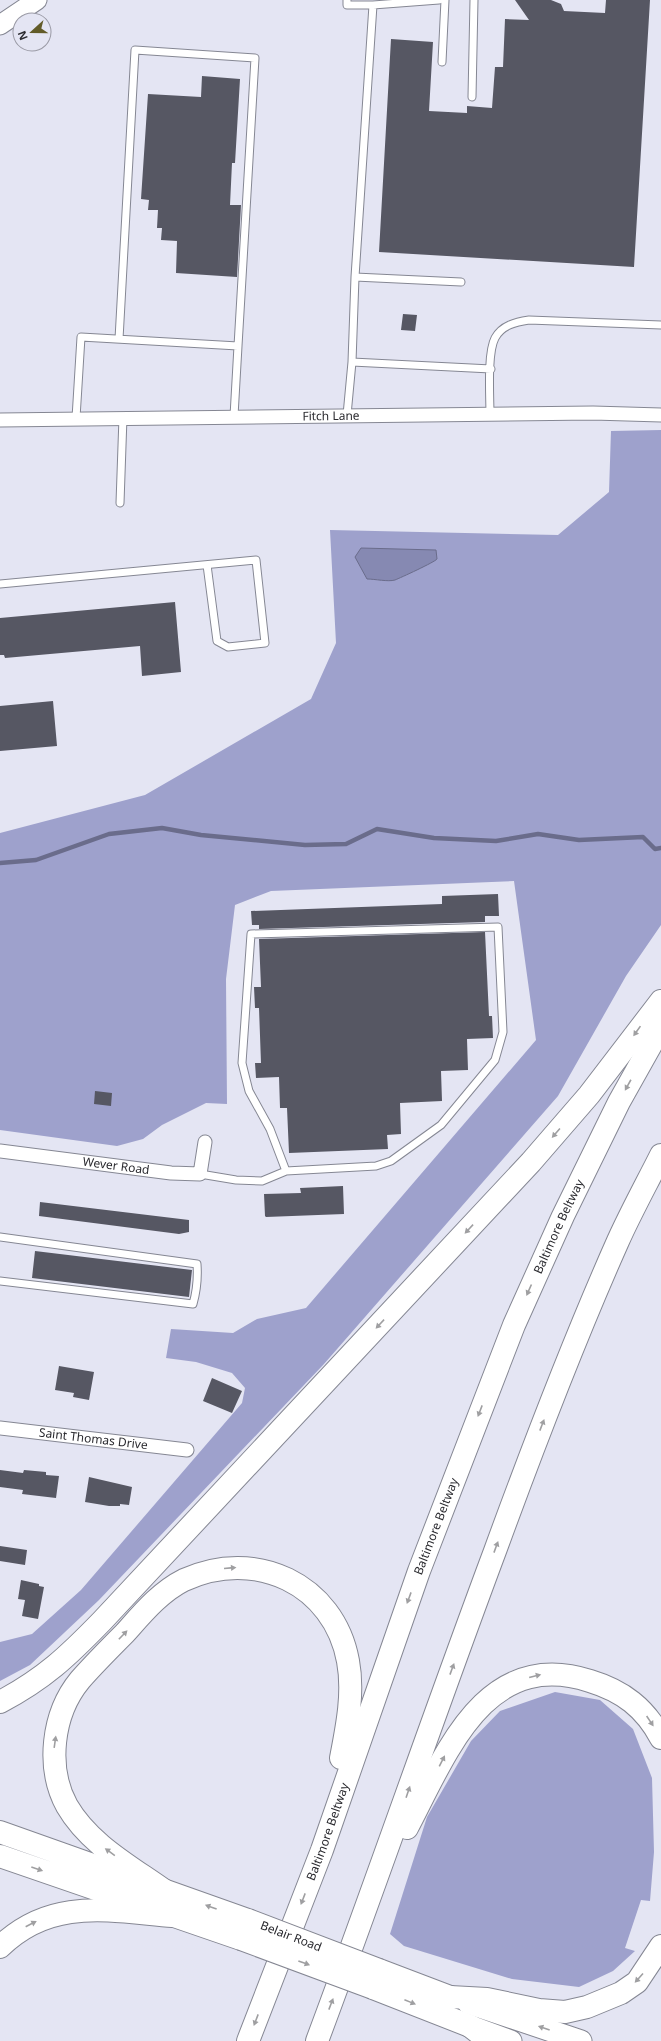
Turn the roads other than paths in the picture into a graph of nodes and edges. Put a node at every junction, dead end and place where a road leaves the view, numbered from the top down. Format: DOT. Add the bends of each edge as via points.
graph roads {
  1 [pos="37,0"];
  2 [pos="347,0"];
  3 [pos="440,0"];
  4 [pos="445,0"];
  5 [pos="474,0"];
  6 [pos="424,1"];
  7 [pos="373,5"];
  8 [pos="0,25"];
  9 [pos="442,62"];
  10 [pos="472,97"];
  11 [pos="355,277"];
  12 [pos="462,282"];
  13 [pos="661,324"];
  14 [pos="119,339"];
  15 [pos="238,346"];
  16 [pos="352,362"];
  17 [pos="490,369"];
  18 [pos="347,415"];
  19 [pos="490,415"];
  20 [pos="661,415"];
  21 [pos="234,416"];
  22 [pos="123,417"];
  23 [pos="76,418"];
  24 [pos="0,420"];
  25 [pos="120,503"];
  26 [pos="207,565"];
  27 [pos="0,584"];
  28 [pos="661,1001"];
  29 [pos="661,1027"];
  30 [pos="205,1142"];
  31 [pos="0,1151"];
  32 [pos="661,1155"];
  33 [pos="286,1171"];
  34 [pos="200,1174"];
  35 [pos="0,1237"];
  36 [pos="0,1281"];
  37 [pos="0,1428"];
  38 [pos="187,1450"];
  39 [pos="0,1702"];
  40 [pos="661,1738"];
  41 [pos="0,1832"];
  42 [pos="322,1850"];
  43 [pos="0,1856"];
  44 [pos="165,1891"];
  45 [pos="372,1895"];
  46 [pos="173,1916"];
  47 [pos="244,1930"];
  48 [pos="661,1946"];
  49 [pos="0,1947"];
  50 [pos="376,1979"];
  51 [pos="450,1997"];
  52 [pos="470,2026"];
  53 [pos="248,2041"];
  54 [pos="317,2041"];
  55 [pos="489,2041"];
  56 [pos="511,2041"];
  57 [pos="581,2041"];
  1 -- 8 [label="main road"];
  2 -- 7 [label="lane" via="347,5"];
  3 -- 6 [label="lane"];
  4 -- 9 [label="lane"];
  5 -- 10 [label="lane"];
  6 -- 7 [label="lane"];
  7 -- 11 [label="lane"];
  11 -- 12 [label="lane"];
  11 -- 16 [label="lane"];
  13 -- 17 [label="lane" via="535,320 513,322 495,338"];
  14 -- 15 [label="lane"];
  14 -- 15 [label="lane" via="135,50 255,58"];
  14 -- 23 [label="lane" via="81,337"];
  15 -- 21 [label="lane"];
  16 -- 17 [label="lane"];
  16 -- 18 [label="lane"];
  17 -- 19 [label="lane"];
  18 -- 19 [label="street, Fitch Lane"];
  18 -- 21 [label="street, Fitch Lane"];
  19 -- 20 [label="street, Fitch Lane"];
  21 -- 22 [label="street, Fitch Lane"];
  22 -- 23 [label="street, Fitch Lane"];
  22 -- 25 [label="lane"];
  23 -- 24 [label="street, Fitch Lane"];
  26 -- 26 [label="lane" via="256,560 265,643 228,647 217,641"];
  26 -- 27 [label="lane"];
  28 -- 39 [label="highway, one-way" via="589,1095 532,1162 129,1592 72,1652 49,1672"];
  29 -- 42 [label="highway, Baltimore Beltway, one-way" via="619,1102 563,1216 514,1325 419,1570"];
  30 -- 34 [label="street"];
  31 -- 34 [label="street, Wever Road" via="171,1173"];
  45 -- 32 [label="highway, one-way" via="478,1598 564,1368 619,1238"];
  33 -- 33 [label="lane" via="376,1166 391,1162 441,1124 495,1060 503,1032 498,927 251,934 242,1063 249,1091 270,1130"];
  33 -- 34 [label="lane" via="262,1181"];
  35 -- 36 [label="lane" via="197,1264 198,1274 193,1304"];
  37 -- 38 [label="street, Saint Thomas Drive"];
  45 -- 40 [label="highway, one-way" via="459,1731 489,1699 508,1686 544,1674 582,1678 604,1685 620,1693 648,1716"];
  41 -- 44 [label="highway, Belair Road"];
  44 -- 42 [label="highway, one-way" via="93,1840 79,1824 67,1806 60,1788 54,1748 64,1704 79,1681 156,1600 183,1581 207,1572 231,1567 253,1568 303,1587 321,1603 343,1641 348,1663 348,1722"];
  42 -- 53 [label="highway, Baltimore Beltway, one-way"];
  43 -- 46 [label="highway, Belair Road, one-way"];
  47 -- 44 [label="highway, Belair Road, one-way"];
  54 -- 45 [label="highway, one-way"];
  46 -- 47 [label="highway, Belair Road"];
  49 -- 46 [label="highway, one-way" via="12,1934 30,1924 49,1915 70,1911"];
  47 -- 50 [label="highway, Belair Road, bridge"];
  48 -- 51 [label="highway, one-way" via="637,1982 616,1995 565,2012 538,2010 487,1998"];
  50 -- 51 [label="highway, Belair Road"];
  50 -- 52 [label="highway, Belair Road, one-way"];
  57 -- 51 [label="main road, Belair Road, one-way"];
  52 -- 55 [label="highway"];
  52 -- 56 [label="main road, Belair Road"];
}
